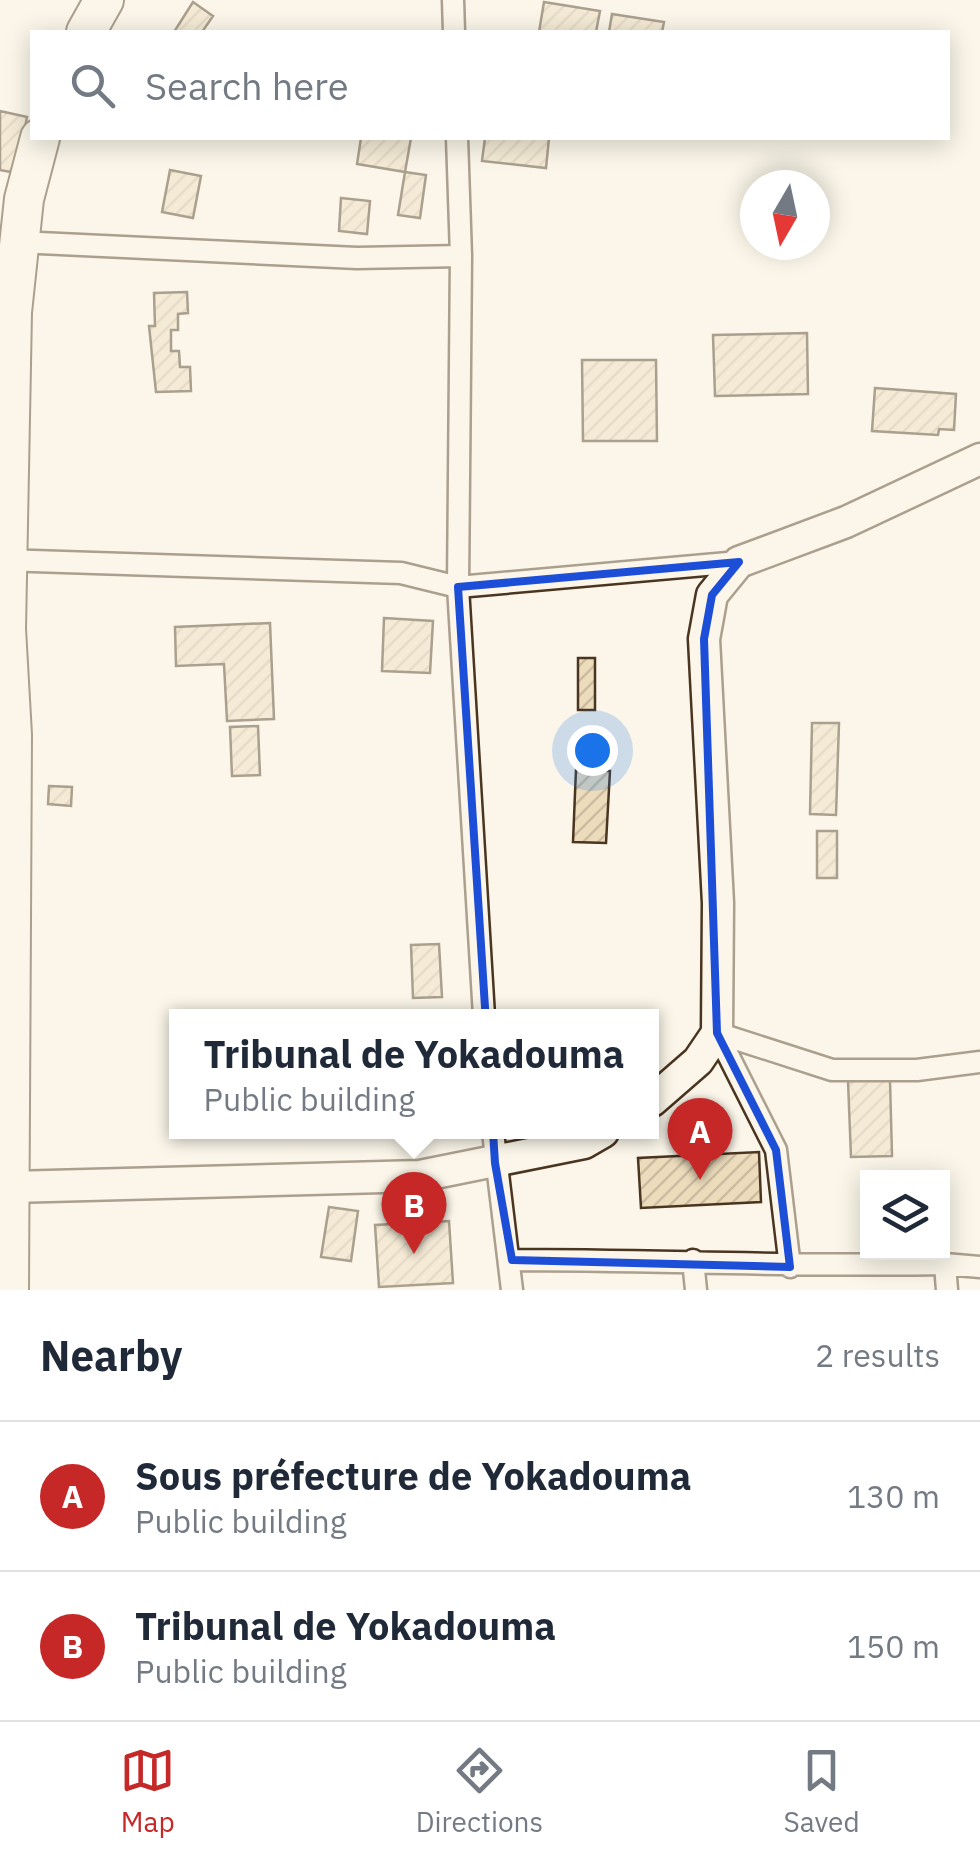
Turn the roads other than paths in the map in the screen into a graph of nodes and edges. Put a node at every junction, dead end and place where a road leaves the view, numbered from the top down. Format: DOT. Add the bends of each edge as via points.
graph roads {
  1 [pos="104,0"];
  2 [pos="453,0"];
  3 [pos="87,30"];
  4 [pos="454,30"];
  5 [pos="40,140"];
  6 [pos="457,140"];
  7 [pos="18,242"];
  8 [pos="461,256"];
  9 [pos="980,458"];
  10 [pos="5,560"];
  11 [pos="739,562"];
  12 [pos="458,586"];
  13 [pos="4,916"];
  14 [pos="484,1009"];
  15 [pos="717,1033"];
  16 [pos="980,1062"];
  17 [pos="659,1095"];
  18 [pos="493,1139"];
  19 [pos="591,1139"];
  20 [pos="495,1163"];
  21 [pos="6,1188"];
  22 [pos="512,1260"];
  23 [pos="693,1260"];
  24 [pos="945,1264"];
  25 [pos="980,1266"];
  26 [pos="790,1267"];
  27 [pos="8,1290"];
  28 [pos="512,1290"];
  29 [pos="696,1290"];
  30 [pos="947,1290"];
  1 -- 3 [label="highway"];
  2 -- 4 [label="street"];
  5 -- 7 [label="highway"];
  6 -- 8 [label="street"];
  7 -- 8 [label="street" via="357,258"];
  7 -- 10 [label="highway"];
  8 -- 12 [label="street"];
  9 -- 11 [label="street" via="846,522"];
  10 -- 12 [label="street" via="401,572"];
  10 -- 13 [label="highway"];
  11 -- 12 [label="street"];
  11 -- 15 [label="street" via="712,595 704,640 718,902"];
  12 -- 14 [label="street"];
  13 -- 21 [label="highway"];
  15 -- 16 [label="street" via="832,1070"];
  15 -- 17 [label="street" via="698,1061"];
  15 -- 26 [label="street" via="776,1150"];
  18 -- 20 [label="street"];
  19 -- 20 [label="street"];
  20 -- 21 [label="street" via="420,1176"];
  20 -- 22 [label="street"];
  21 -- 27 [label="highway"];
  22 -- 23 [label="street"];
  22 -- 28 [label="street"];
  23 -- 26 [label="street"];
  23 -- 29 [label="street"];
  24 -- 25 [label="street"];
  24 -- 26 [label="street"];
  24 -- 30 [label="street"];
}
